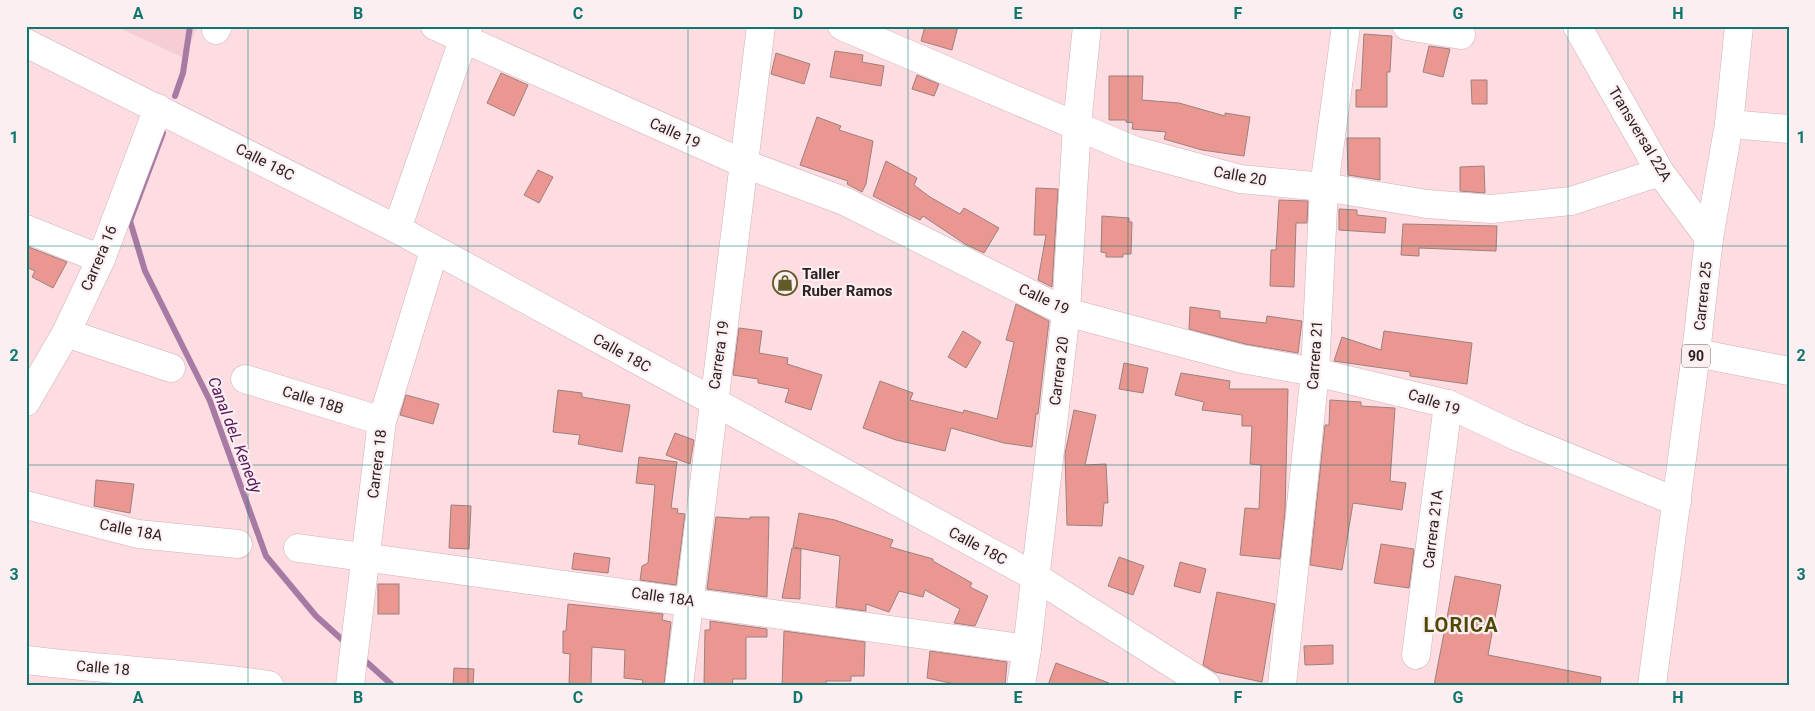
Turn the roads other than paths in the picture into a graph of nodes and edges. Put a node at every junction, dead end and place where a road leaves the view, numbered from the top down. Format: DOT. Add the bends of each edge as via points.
graph roads {
  1 [pos="435,26"];
  2 [pos="761,26"];
  3 [pos="842,26"];
  4 [pos="1087,26"];
  5 [pos="1346,26"];
  6 [pos="1408,26"];
  7 [pos="1577,26"];
  8 [pos="1739,26"];
  9 [pos="466,32"];
  10 [pos="1461,35"];
  11 [pos="26,43"];
  12 [pos="158,108"];
  13 [pos="1077,124"];
  14 [pos="1728,124"];
  15 [pos="1789,130"];
  16 [pos="745,164"];
  17 [pos="1660,172"];
  18 [pos="1324,187"];
  19 [pos="26,229"];
  20 [pos="397,229"];
  21 [pos="1709,238"];
  22 [pos="434,251"];
  23 [pos="101,259"];
  24 [pos="1066,312"];
  25 [pos="66,334"];
  26 [pos="1696,353"];
  27 [pos="171,368"];
  28 [pos="1789,371"];
  29 [pos="1315,372"];
  30 [pos="245,380"];
  31 [pos="26,402"];
  32 [pos="713,402"];
  33 [pos="1448,404"];
  34 [pos="382,421"];
  35 [pos="1677,502"];
  36 [pos="26,505"];
  37 [pos="238,544"];
  38 [pos="298,548"];
  39 [pos="366,558"];
  40 [pos="1034,576"];
  41 [pos="689,601"];
  42 [pos="1027,649"];
  43 [pos="1416,654"];
  44 [pos="26,660"];
  45 [pos="95,677"];
  46 [pos="351,678"];
  47 [pos="269,685"];
  48 [pos="679,685"];
  49 [pos="1021,685"];
  50 [pos="1206,685"];
  51 [pos="1282,685"];
  52 [pos="1652,685"];
  1 -- 9 [label="street, Calle 19"];
  2 -- 16 [label="street, Carrera 19"];
  3 -- 13 [label="street, Calle 20"];
  4 -- 13 [label="street, Carrera 20"];
  5 -- 18 [label="street, Carrera 21"];
  6 -- 10 [label="street"];
  7 -- 17 [label="street, Transversal 22A"];
  8 -- 14 [label="street, Carrera 25 / 90"];
  9 -- 16 [label="street, Calle 19"];
  9 -- 20 [label="street"];
  11 -- 12 [label="street, Calle 18C"];
  12 -- 20 [label="street, Calle 18C"];
  12 -- 23 [label="street, Carrera 16"];
  13 -- 18 [label="street, Calle 20" via="1133,150 1240,179"];
  13 -- 24 [label="street, Carrera 20"];
  14 -- 15 [label="street"];
  14 -- 21 [label="street, Carrera 25 / 90"];
  16 -- 24 [label="street, Calle 19" via="844,201"];
  16 -- 32 [label="street, Carrera 19"];
  17 -- 18 [label="street, Calle 20" via="1571,201 1491,209 1427,204"];
  17 -- 21 [label="street, Transversal 22A"];
  18 -- 29 [label="street, Carrera 21"];
  19 -- 23 [label="street"];
  20 -- 22 [label="street, Calle 18C"];
  21 -- 26 [label="street, Carrera 25 / 90"];
  22 -- 32 [label="street, Calle 18C"];
  22 -- 34 [label="street, Carrera 18"];
  23 -- 25 [label="street, Carrera 16"];
  24 -- 29 [label="street, Calle 19" via="1242,359"];
  24 -- 40 [label="street, Carrera 20"];
  25 -- 27 [label="street"];
  25 -- 31 [label="street, Carrera 16"];
  26 -- 28 [label="street"];
  26 -- 35 [label="street, Carrera 25 / 90"];
  29 -- 33 [label="street, Calle 19"];
  29 -- 51 [label="street, Carrera 21"];
  30 -- 34 [label="street, Calle 18B"];
  32 -- 40 [label="street, Calle 18C"];
  32 -- 41 [label="street, Carrera 19"];
  33 -- 35 [label="street, Calle 19" via="1516,436"];
  33 -- 43 [label="street, Carrera 21A"];
  34 -- 39 [label="street, Carrera 18"];
  35 -- 52 [label="street, Carrera 25 / 90"];
  36 -- 37 [label="street, Calle 18A" via="138,534"];
  38 -- 39 [label="street, Calle 18A"];
  39 -- 41 [label="street, Calle 18A"];
  39 -- 46 [label="street, Carrera 18"];
  40 -- 42 [label="street, Carrera 20"];
  40 -- 50 [label="street, Calle 18C"];
  41 -- 42 [label="street, Calle 18A"];
  41 -- 48 [label="street, Carrera 19"];
  42 -- 49 [label="street, Carrera 20"];
  44 -- 45 [label="street, Calle 18"];
  45 -- 47 [label="street, Calle 18" via="232,679"];
}
